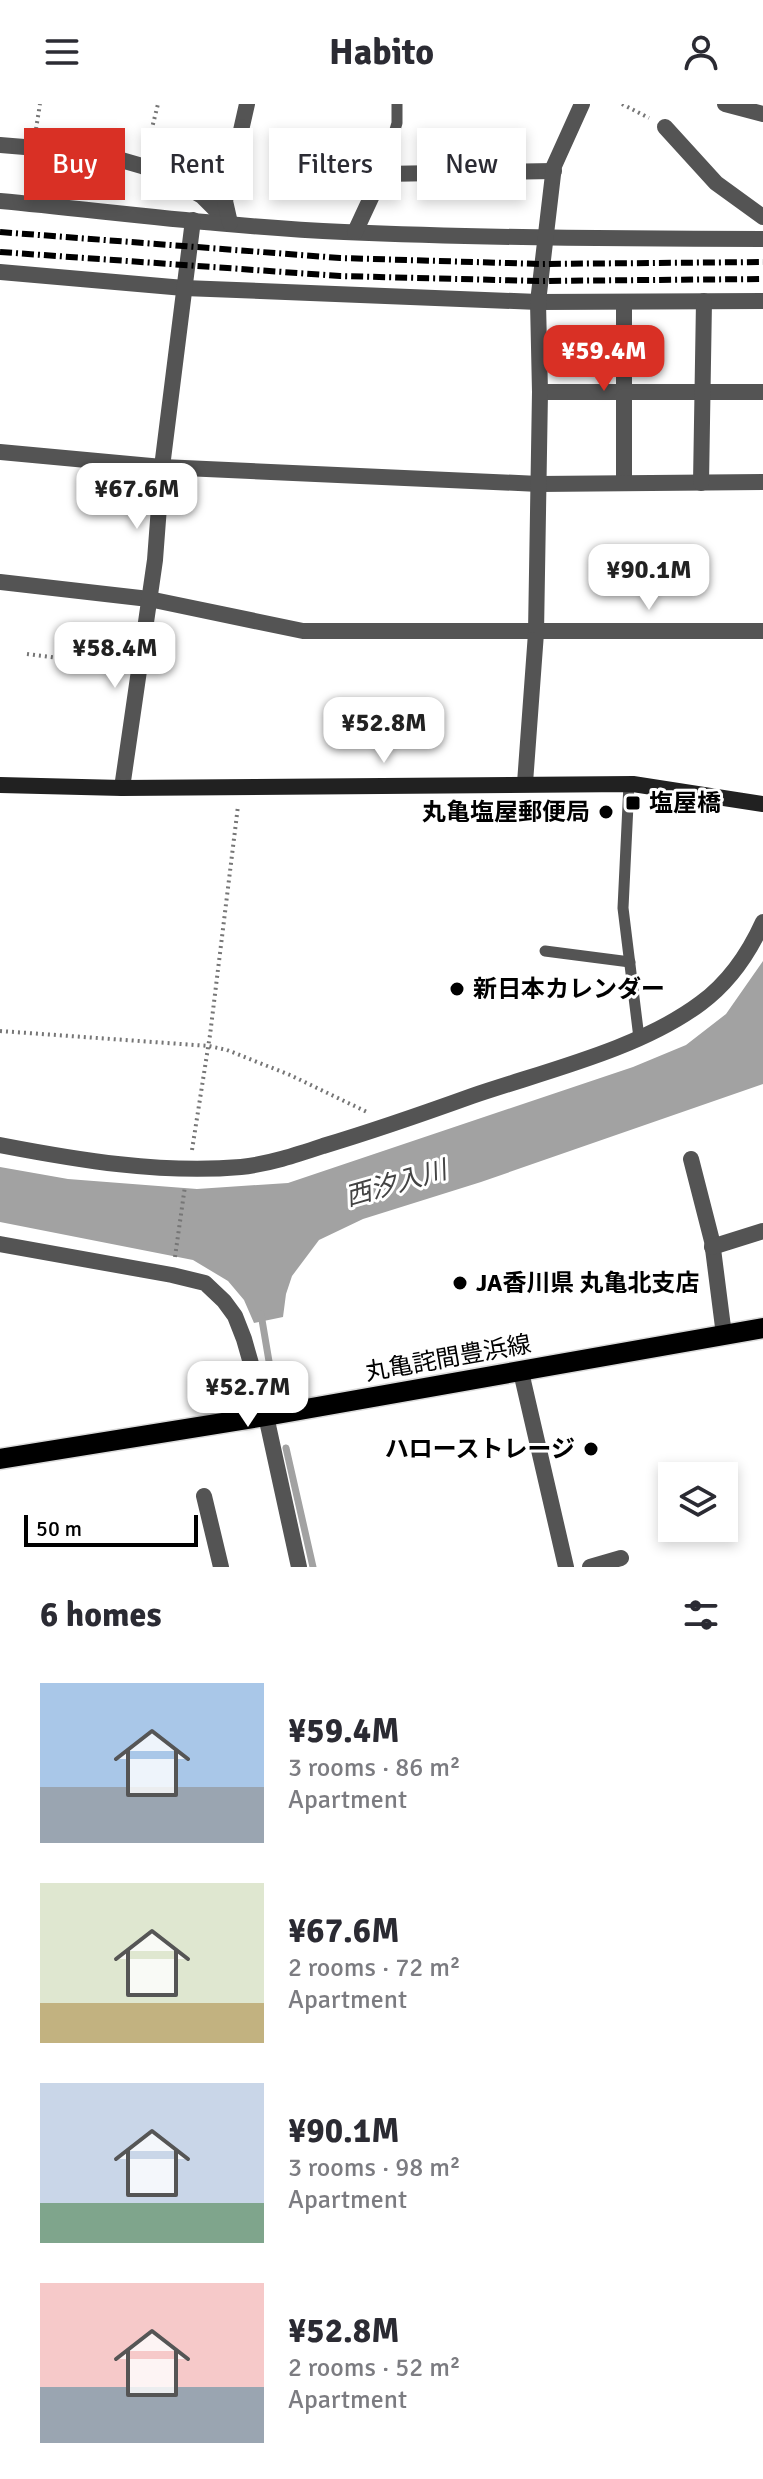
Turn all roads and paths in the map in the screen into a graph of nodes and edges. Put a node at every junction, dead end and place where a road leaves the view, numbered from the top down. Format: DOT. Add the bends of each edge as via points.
graph roads {
  1 [pos="158,104"];
  2 [pos="247,104"];
  3 [pos="397,104"];
  4 [pos="582,104"];
  5 [pos="622,104"];
  6 [pos="725,104"];
  7 [pos="763,114"];
  8 [pos="665,127"];
  9 [pos="152,128"];
  10 [pos="396,128"];
  11 [pos="0,145"];
  12 [pos="141,166"];
  13 [pos="554,171"];
  14 [pos="401,174"];
  15 [pos="206,200"];
  16 [pos="370,200"];
  17 [pos="0,201"];
  18 [pos="763,217"];
  19 [pos="193,220"];
  20 [pos="230,224"];
  21 [pos="355,232"];
  22 [pos="545,239"];
  23 [pos="763,239"];
  24 [pos="0,272"];
  25 [pos="184,288"];
  26 [pos="704,301"];
  27 [pos="763,301"];
  28 [pos="538,302"];
  29 [pos="624,302"];
  30 [pos="540,392"];
  31 [pos="625,392"];
  32 [pos="763,392"];
  33 [pos="702,393"];
  34 [pos="0,452"];
  35 [pos="162,467"];
  36 [pos="763,482"];
  37 [pos="624,483"];
  38 [pos="701,483"];
  39 [pos="539,484"];
  40 [pos="0,582"];
  41 [pos="149,599"];
  42 [pos="763,631"];
  43 [pos="536,633"];
  44 [pos="27,654"];
  45 [pos="138,669"];
  46 [pos="525,783"];
  47 [pos="629,784"];
  48 [pos="0,785"];
  49 [pos="240,787"];
  50 [pos="122,788"];
  51 [pos="763,804"];
  52 [pos="763,922"];
  53 [pos="545,951"];
  54 [pos="630,962"];
  55 [pos="0,1031"];
  56 [pos="639,1038"];
  57 [pos="209,1046"];
  58 [pos="378,1129"];
  59 [pos="0,1145"];
  60 [pos="691,1159"];
  61 [pos="189,1168"];
  62 [pos="185,1186"];
  63 [pos="763,1231"];
  64 [pos="0,1244"];
  65 [pos="712,1247"];
  66 [pos="172,1275"];
  67 [pos="763,1328"];
  68 [pos="724,1335"];
  69 [pos="521,1372"];
  70 [pos="266,1416"];
  71 [pos="0,1459"];
  72 [pos="204,1496"];
  73 [pos="621,1558"];
  74 [pos="221,1567"];
  75 [pos="299,1567"];
  76 [pos="566,1567"];
  77 [pos="590,1567"];
  1 -- 9 [label="path"];
  2 -- 20 [label="street" via="225,201"];
  3 -- 10 [label="lane"];
  4 -- 13 [label="street"];
  5 -- 8 [label="path"];
  6 -- 7 [label="street"];
  8 -- 18 [label="street" via="716,183"];
  11 -- 12 [label="street" via="97,153"];
  13 -- 14 [label="street"];
  13 -- 22 [label="street"];
  15 -- 20 [label="street"];
  16 -- 21 [label="street"];
  17 -- 19 [label="street"];
  19 -- 20 [label="street"];
  19 -- 25 [label="street"];
  20 -- 21 [label="street"];
  21 -- 22 [label="street"];
  22 -- 23 [label="street"];
  22 -- 28 [label="street"];
  24 -- 25 [label="street"];
  25 -- 28 [label="street"];
  25 -- 35 [label="street"];
  26 -- 27 [label="street"];
  26 -- 29 [label="street"];
  26 -- 33 [label="street"];
  28 -- 29 [label="street"];
  28 -- 30 [label="street"];
  29 -- 31 [label="street"];
  30 -- 31 [label="street"];
  30 -- 39 [label="street"];
  31 -- 33 [label="street"];
  31 -- 37 [label="street"];
  32 -- 33 [label="street"];
  33 -- 38 [label="street"];
  34 -- 35 [label="street"];
  35 -- 39 [label="street"];
  35 -- 41 [label="street"];
  36 -- 38 [label="street"];
  37 -- 38 [label="street"];
  37 -- 39 [label="street"];
  39 -- 43 [label="street"];
  40 -- 41 [label="street"];
  41 -- 43 [label="street" via="303,631"];
  41 -- 45 [label="street"];
  42 -- 43 [label="street"];
  43 -- 46 [label="street"];
  44 -- 45 [label="path"];
  45 -- 50 [label="street"];
  46 -- 47 [label="street"];
  46 -- 49 [label="street"];
  47 -- 51 [label="street"];
  47 -- 54 [label="lane" via="623,908"];
  48 -- 50 [label="street"];
  49 -- 50 [label="street"];
  49 -- 57 [label="path"];
  52 -- 56 [label="street" via="737,968 703,1002"];
  53 -- 54 [label="lane"];
  54 -- 56 [label="lane"];
  55 -- 57 [label="path"];
  56 -- 58 [label="street"];
  57 -- 58 [label="path" via="364,1109"];
  57 -- 61 [label="path"];
  58 -- 61 [label="street" via="273,1162"];
  59 -- 61 [label="street"];
  60 -- 65 [label="street"];
  62 -- 66 [label="path"];
  63 -- 65 [label="street"];
  64 -- 66 [label="street"];
  65 -- 68 [label="street"];
  66 -- 70 [label="street" via="205,1283 235,1316"];
  67 -- 68 [label="main road, 丸亀詫間豊浜線"];
  68 -- 69 [label="main road, 丸亀詫間豊浜線"];
  69 -- 70 [label="main road, 丸亀詫間豊浜線"];
  69 -- 76 [label="street"];
  70 -- 71 [label="main road, 丸亀詫間豊浜線"];
  70 -- 75 [label="street"];
  72 -- 74 [label="street"];
  73 -- 77 [label="street"];
}
